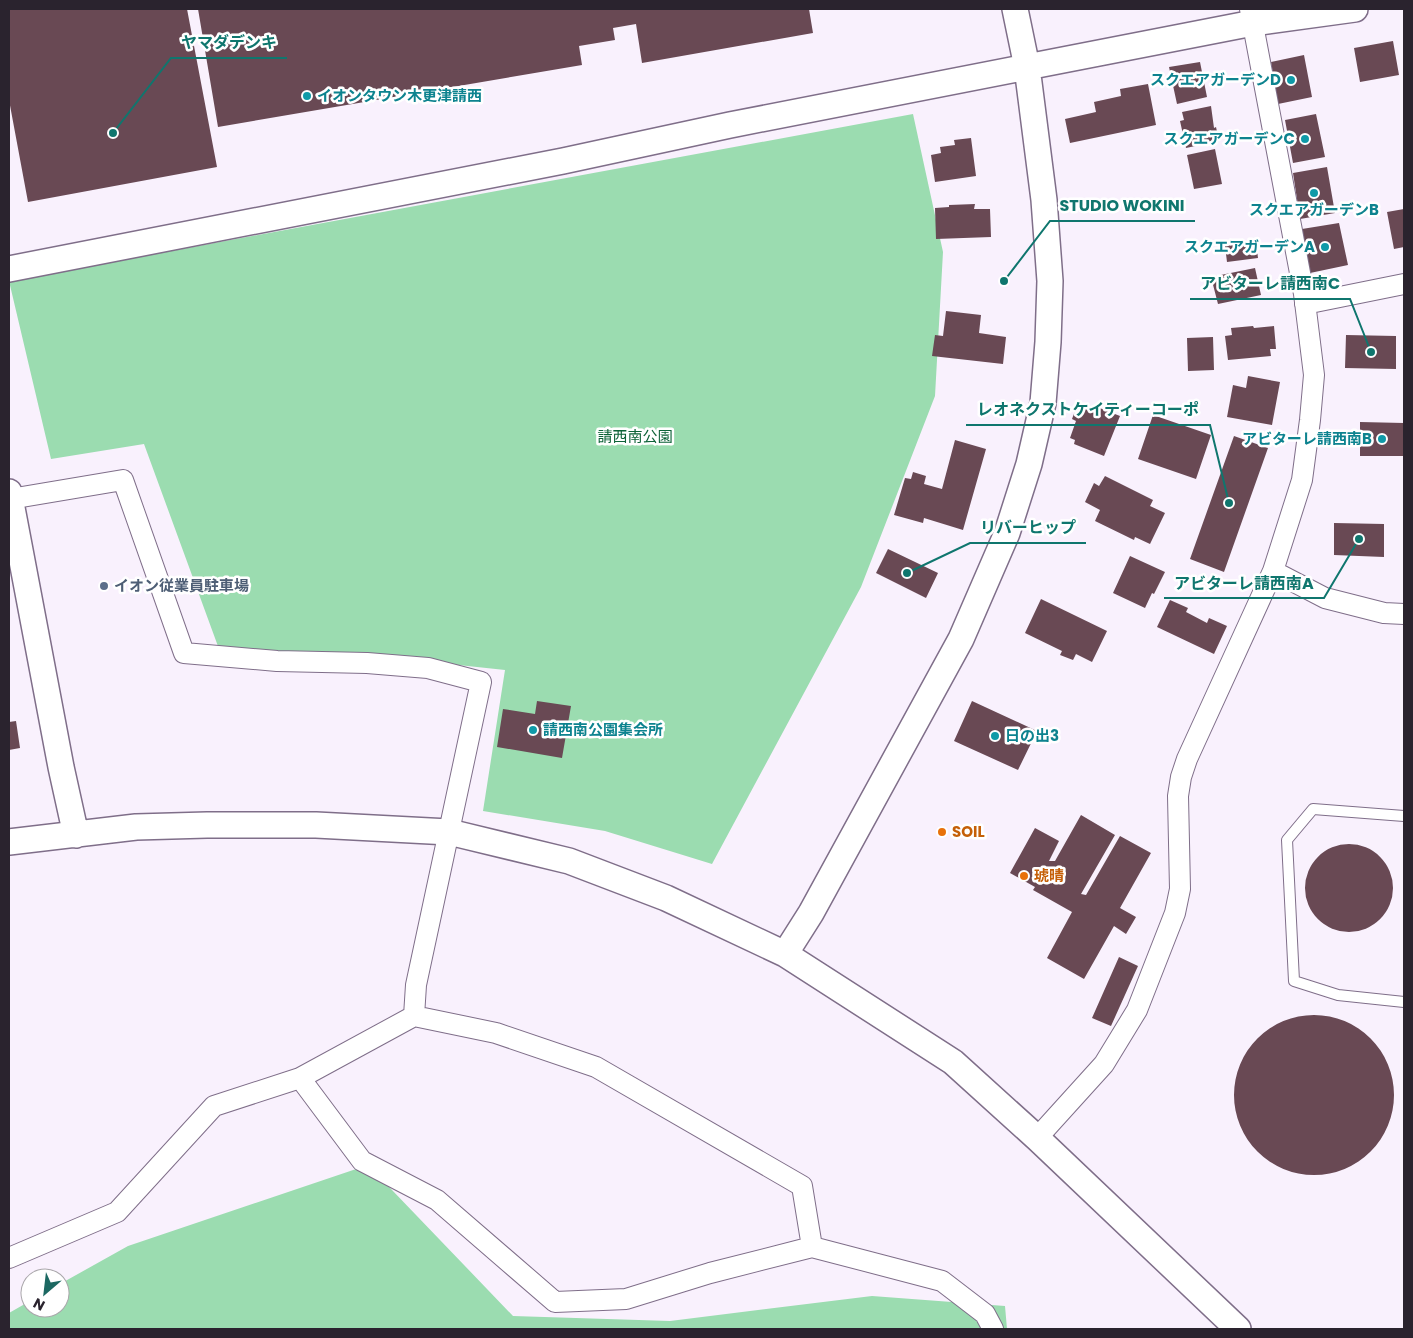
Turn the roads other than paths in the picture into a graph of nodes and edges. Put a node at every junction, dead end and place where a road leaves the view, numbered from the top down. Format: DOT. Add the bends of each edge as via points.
graph roads {
  1 [pos="1015,9"];
  2 [pos="1355,9"];
  3 [pos="1252,16"];
  4 [pos="1027,67"];
  5 [pos="9,269"];
  6 [pos="1404,284"];
  7 [pos="1305,304"];
  8 [pos="9,496"];
  9 [pos="1273,571"];
  10 [pos="1404,614"];
  11 [pos="1404,816"];
  12 [pos="449,832"];
  13 [pos="76,835"];
  14 [pos="9,842"];
  15 [pos="785,954"];
  16 [pos="1404,1002"];
  17 [pos="414,1016"];
  18 [pos="300,1078"];
  19 [pos="1038,1138"];
  20 [pos="812,1247"];
  21 [pos="9,1258"];
  22 [pos="993,1329"];
  23 [pos="1238,1329"];
  1 -- 4 [label="street"];
  2 -- 3 [label="street"];
  3 -- 4 [label="street"];
  3 -- 7 [label="street"];
  4 -- 5 [label="street"];
  4 -- 15 [label="street" via="1044,200 1050,281 1043,403 1029,464 1006,533 961,639 811,913"];
  6 -- 7 [label="street"];
  7 -- 9 [label="street" via="1314,375 1310,420 1302,480"];
  8 -- 12 [label="street" via="123,480 184,653 428,668 481,682"];
  8 -- 13 [label="street"];
  9 -- 10 [label="street" via="1325,598 1384,613"];
  9 -- 19 [label="street" via="1184,768 1178,796 1180,889 1137,1010 1104,1064"];
  11 -- 16 [label="lane" via="1313,809 1287,840 1294,981 1338,995"];
  12 -- 13 [label="street" via="316,825 207,825 136,827"];
  12 -- 15 [label="street" via="569,861 666,898"];
  12 -- 17 [label="street" via="416,985"];
  13 -- 14 [label="street"];
  15 -- 19 [label="street" via="953,1062"];
  17 -- 18 [label="street"];
  17 -- 20 [label="street" via="496,1033 596,1067 802,1186"];
  18 -- 20 [label="street" via="362,1161 437,1200 555,1302 626,1299"];
  18 -- 21 [label="street" via="214,1106 117,1212"];
  19 -- 23 [label="street"];
  20 -- 22 [label="street" via="942,1281 985,1314"];
}
